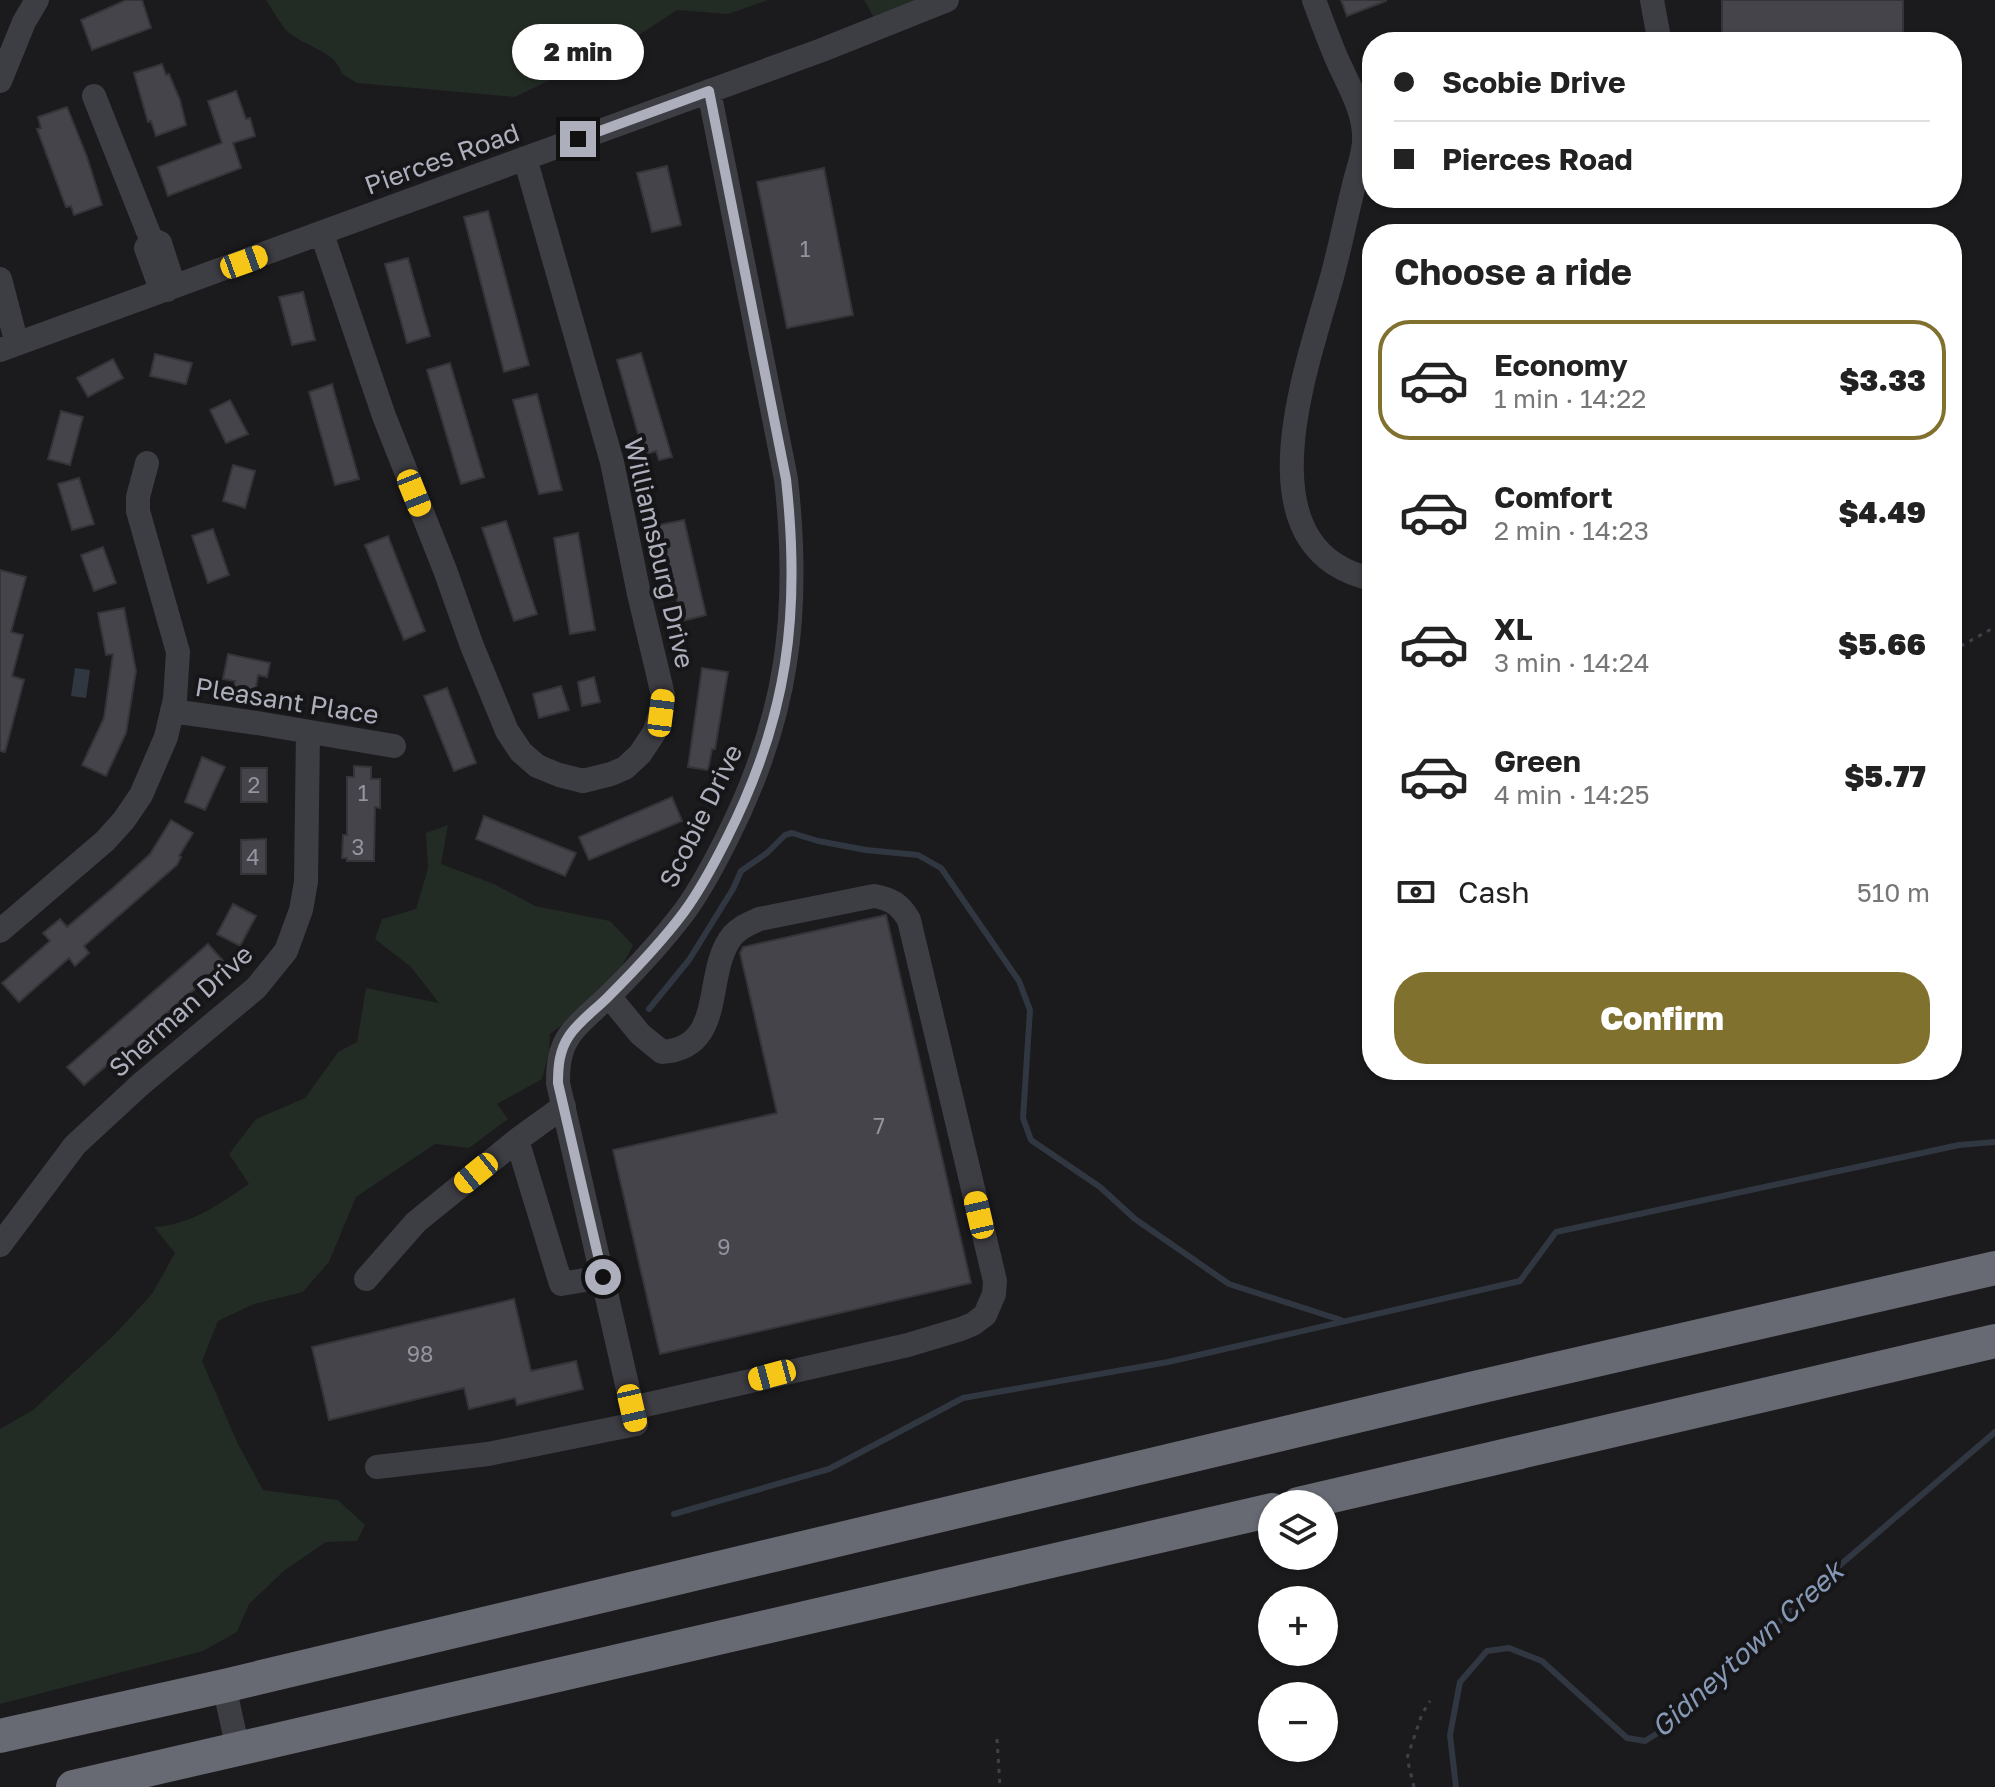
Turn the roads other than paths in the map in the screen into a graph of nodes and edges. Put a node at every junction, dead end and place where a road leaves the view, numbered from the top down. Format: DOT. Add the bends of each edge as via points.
graph roads {
  1 [pos="37,0"];
  2 [pos="947,0"];
  3 [pos="1314,0"];
  4 [pos="1652,0"];
  5 [pos="1658,32"];
  6 [pos="0,81"];
  7 [pos="709,91"];
  8 [pos="94,96"];
  9 [pos="1362,131"];
  10 [pos="1362,150"];
  11 [pos="525,158"];
  12 [pos="322,234"];
  13 [pos="0,279"];
  14 [pos="166,287"];
  15 [pos="8,347"];
  16 [pos="147,463"];
  17 [pos="1362,575"];
  18 [pos="172,711"];
  19 [pos="308,732"];
  20 [pos="394,746"];
  21 [pos="0,931"];
  22 [pos="609,996"];
  23 [pos="564,1106"];
  24 [pos="517,1140"];
  25 [pos="0,1245"];
  26 [pos="1995,1268"];
  27 [pos="603,1277"];
  28 [pos="366,1279"];
  29 [pos="1995,1341"];
  30 [pos="634,1416"];
  31 [pos="377,1467"];
  32 [pos="1338,1495"];
  33 [pos="1258,1513"];
  34 [pos="224,1686"];
  35 [pos="0,1736"];
  36 [pos="238,1749"];
  37 [pos="73,1787"];
  1 -- 6 [label="street"];
  2 -- 7 [label="street, Pierces Road"];
  3 -- 9 [label="street" via="1357,104"];
  4 -- 5 [label="street"];
  7 -- 11 [label="street, Pierces Road"];
  7 -- 22 [label="street, Scobie Drive" via="786,479 793,542 788,645 769,738 744,805 705,882"];
  8 -- 14 [label="street" via="151,239 160,243 171,277"];
  10 -- 17 [label="street" via="1302,380 1294,423 1293,478 1299,516 1318,551 1335,566"];
  11 -- 12 [label="street, Pierces Road"];
  11 -- 12 [label="street, Williamsburg Drive" via="612,462 663,695 654,733 640,754 611,774 583,781 537,766 507,731 384,416"];
  12 -- 14 [label="street, Pierces Road"];
  13 -- 15 [label="street"];
  14 -- 15 [label="street, Pierces Road"];
  16 -- 18 [label="street" via="138,511 178,652"];
  18 -- 19 [label="street, Pleasant Place"];
  18 -- 21 [label="street" via="141,795 124,820"];
  19 -- 20 [label="street, Pleasant Place"];
  19 -- 25 [label="street, Sherman Drive" via="306,882 286,951 256,988 75,1145"];
  22 -- 23 [label="street, Scobie Drive" via="569,1035 562,1051 558,1083"];
  22 -- 30 [label="street" via="662,1052 678,1051 695,1042 725,949 742,927 874,896 890,899 909,920 995,1281 985,1315 961,1329"];
  23 -- 24 [label="street"];
  23 -- 27 [label="street, Scobie Drive"];
  24 -- 27 [label="street" via="561,1284"];
  24 -- 28 [label="street" via="416,1222"];
  26 -- 34 [label="highway"];
  27 -- 30 [label="street, Scobie Drive"];
  29 -- 32 [label="highway"];
  30 -- 31 [label="street" via="488,1454"];
  33 -- 36 [label="highway"];
  34 -- 35 [label="highway"];
  34 -- 36 [label="street"];
  36 -- 37 [label="highway"];
}
